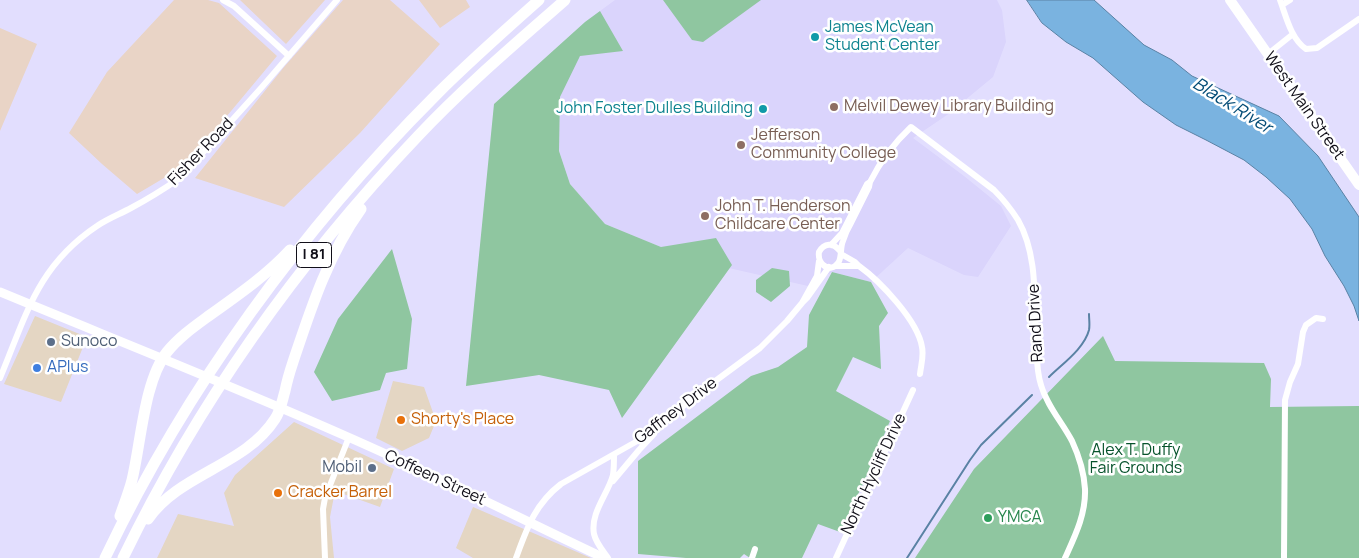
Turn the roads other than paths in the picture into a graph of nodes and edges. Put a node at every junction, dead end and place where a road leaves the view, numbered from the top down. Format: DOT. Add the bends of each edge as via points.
graph roads {
  1 [pos="224,0"];
  2 [pos="337,0"];
  3 [pos="539,0"];
  4 [pos="564,0"];
  5 [pos="1230,0"];
  6 [pos="1290,0"];
  7 [pos="1281,3"];
  8 [pos="1359,19"];
  9 [pos="1293,34"];
  10 [pos="1268,54"];
  11 [pos="289,56"];
  12 [pos="392,164"];
  13 [pos="870,182"];
  14 [pos="353,183"];
  15 [pos="1359,185"];
  16 [pos="830,245"];
  17 [pos="840,252"];
  18 [pos="819,261"];
  19 [pos="859,266"];
  20 [pos="832,267"];
  21 [pos="0,292"];
  22 [pos="802,303"];
  23 [pos="30,304"];
  24 [pos="1323,319"];
  25 [pos="162,359"];
  26 [pos="920,374"];
  27 [pos="0,378"];
  28 [pos="913,390"];
  29 [pos="281,408"];
  30 [pos="665,422"];
  31 [pos="348,437"];
  32 [pos="614,455"];
  33 [pos="608,488"];
  34 [pos="529,522"];
  35 [pos="756,549"];
  36 [pos="104,558"];
  37 [pos="123,558"];
  38 [pos="127,558"];
  39 [pos="325,558"];
  40 [pos="516,558"];
  41 [pos="606,558"];
  42 [pos="752,558"];
  43 [pos="836,558"];
  44 [pos="1065,558"];
  45 [pos="1284,558"];
  1 -- 11 [label="street"];
  2 -- 11 [label="street, Fisher Road"];
  3 -- 14 [label="highway, I 81" via="435,96"];
  4 -- 12 [label="highway, I 81" via="453,101"];
  5 -- 10 [label="main road, West Main Street"];
  6 -- 7 [label="street"];
  7 -- 9 [label="street"];
  8 -- 9 [label="street" via="1314,49 1303,47"];
  9 -- 10 [label="street"];
  10 -- 15 [label="main road, West Main Street"];
  11 -- 23 [label="street, Fisher Road" via="180,178 98,225 63,254 49,270"];
  12 -- 29 [label="highway" via="330,260 313,302"];
  12 -- 37 [label="highway, I 81" via="320,247 260,326 172,465"];
  13 -- 16 [label="street" via="842,233"];
  13 -- 17 [label="street"];
  13 -- 44 [label="street, Rand Drive" via="880,162 910,126 994,190 1018,220 1026,238 1033,276 1037,367 1041,385 1049,406 1072,440 1085,490 1078,530"];
  14 -- 25 [label="highway" via="333,200 280,260 176,341"];
  14 -- 36 [label="highway, I 81" via="287,263 210,373"];
  16 -- 17 [label="street"];
  16 -- 18 [label="street" via="820,249"];
  17 -- 19 [label="street"];
  17 -- 20 [label="street" via="840,261"];
  18 -- 20 [label="street" via="823,266"];
  18 -- 22 [label="street, Gaffney Drive" via="817,276"];
  19 -- 20 [label="street"];
  19 -- 26 [label="street" via="873,276 915,328 922,348"];
  20 -- 22 [label="street, Gaffney Drive"];
  21 -- 23 [label="main road, Coffeen Street"];
  22 -- 30 [label="street, Gaffney Drive" via="760,348"];
  23 -- 25 [label="main road, Coffeen Street"];
  23 -- 27 [label="street, Fisher Road"];
  24 -- 45 [label="street" via="1316,318 1306,325 1298,364 1285,400"];
  25 -- 29 [label="main road, Coffeen Street"];
  25 -- 36 [label="highway" via="146,405 132,481"];
  28 -- 43 [label="street, North Hycliff Drive"];
  29 -- 31 [label="main road, Coffeen Street"];
  29 -- 38 [label="highway" via="264,435 196,477 154,511"];
  30 -- 32 [label="street, Gaffney Drive"];
  30 -- 33 [label="street"];
  31 -- 34 [label="main road, Coffeen Street"];
  31 -- 39 [label="street" via="325,498"];
  32 -- 33 [label="street" via="613,475"];
  32 -- 34 [label="street, Gaffney Drive" via="550,492"];
  33 -- 41 [label="street" via="594,526 594,535"];
  34 -- 40 [label="street, Gaffney Drive"];
  34 -- 41 [label="main road, Coffeen Street"];
  35 -- 42 [label="street"];
}
